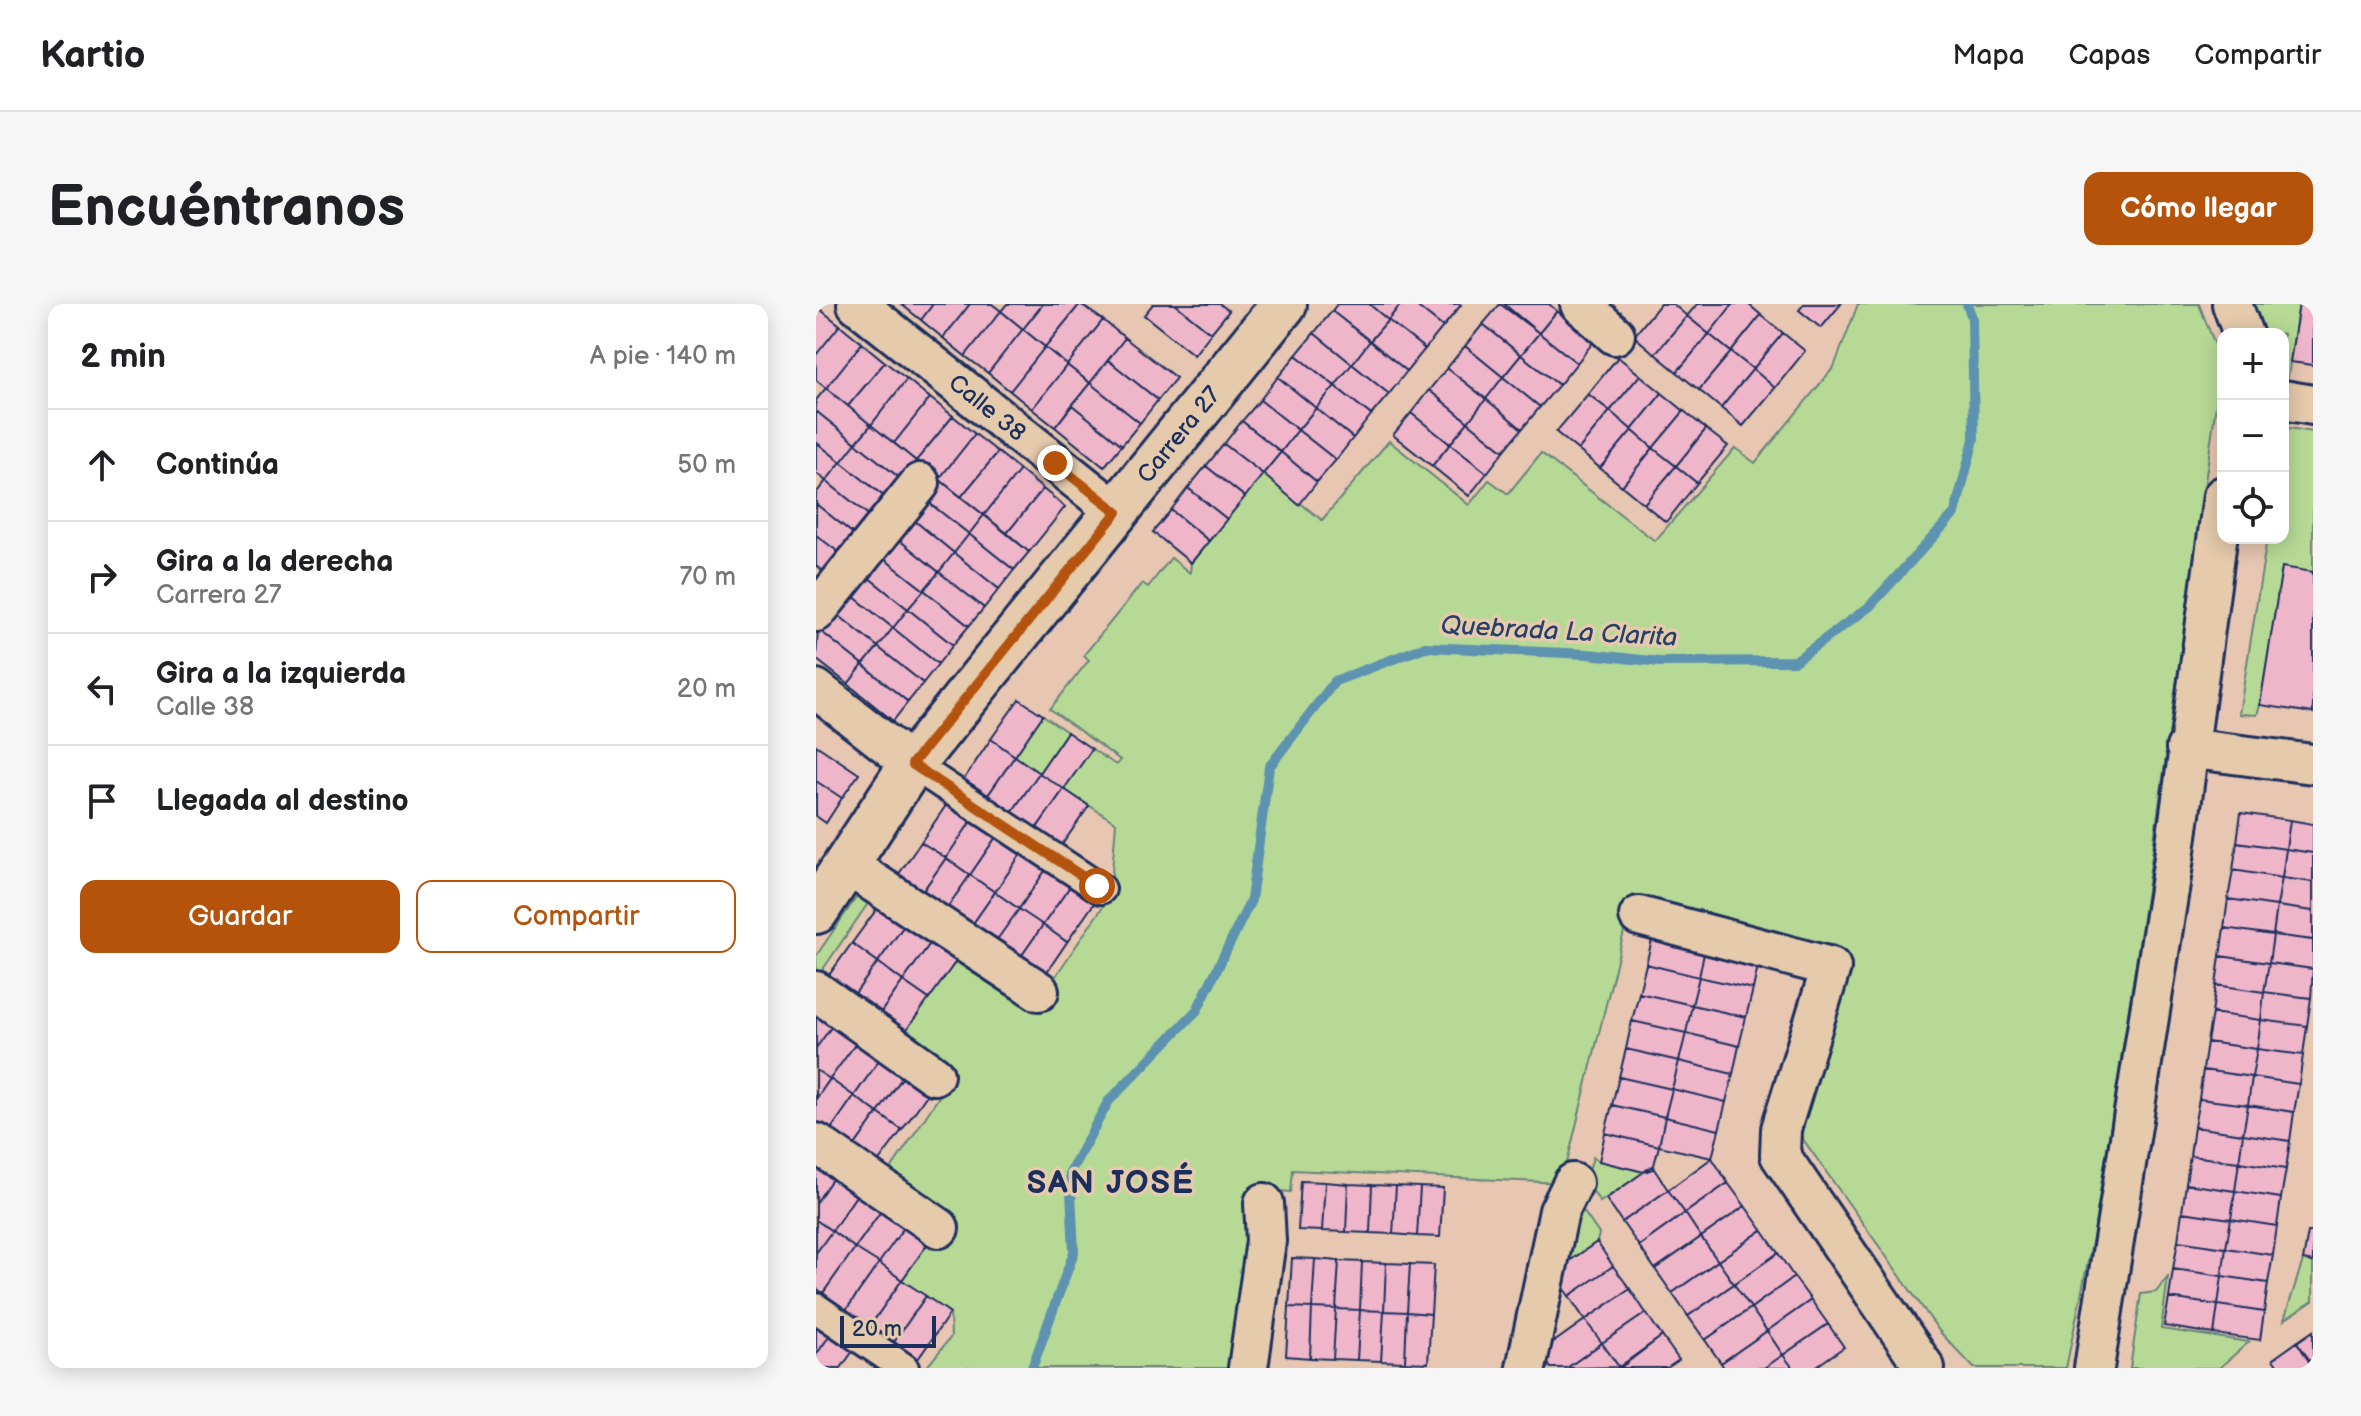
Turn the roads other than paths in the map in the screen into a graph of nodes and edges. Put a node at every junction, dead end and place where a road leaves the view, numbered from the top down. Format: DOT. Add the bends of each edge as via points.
graph roads {
  1 [pos="857,304"];
  2 [pos="1284,304"];
  3 [pos="1580,304"];
  4 [pos="2232,304"];
  5 [pos="2241,328"];
  6 [pos="1615,335"];
  7 [pos="2289,401"];
  8 [pos="2313,405"];
  9 [pos="920,483"];
  10 [pos="1117,512"];
  11 [pos="2217,537"];
  12 [pos="816,612"];
  13 [pos="816,689"];
  14 [pos="2186,748"];
  15 [pos="912,764"];
  16 [pos="2313,764"];
  17 [pos="847,865"];
  18 [pos="1101,889"];
  19 [pos="817,906"];
  20 [pos="1639,916"];
  21 [pos="816,991"];
  22 [pos="1039,991"];
  23 [pos="934,1075"];
  24 [pos="816,1143"];
  25 [pos="1573,1183"];
  26 [pos="1264,1203"];
  27 [pos="939,1228"];
  28 [pos="816,1308"];
  29 [pos="904,1368"];
  30 [pos="1248,1368"];
  31 [pos="1526,1368"];
  32 [pos="1925,1368"];
  33 [pos="2094,1368"];
  1 -- 10 [label="street, Calle 38"];
  2 -- 10 [label="street, Carrera 27"];
  3 -- 6 [label="street"];
  4 -- 5 [label="street"];
  7 -- 8 [label="street"];
  9 -- 12 [label="street"];
  10 -- 15 [label="street, Carrera 27"];
  11 -- 14 [label="street"];
  13 -- 15 [label="street"];
  14 -- 16 [label="street"];
  14 -- 33 [label="street" via="2174,858"];
  15 -- 17 [label="street, Carrera 27"];
  15 -- 18 [label="street"];
  17 -- 19 [label="street, Carrera 27"];
  17 -- 22 [label="street"];
  20 -- 32 [label="street" via="1831,967 1781,1129 1780,1155"];
  21 -- 23 [label="street"];
  24 -- 27 [label="street"];
  25 -- 31 [label="street" via="1559,1211"];
  26 -- 30 [label="street" via="1266,1241"];
  28 -- 29 [label="street"];
}
